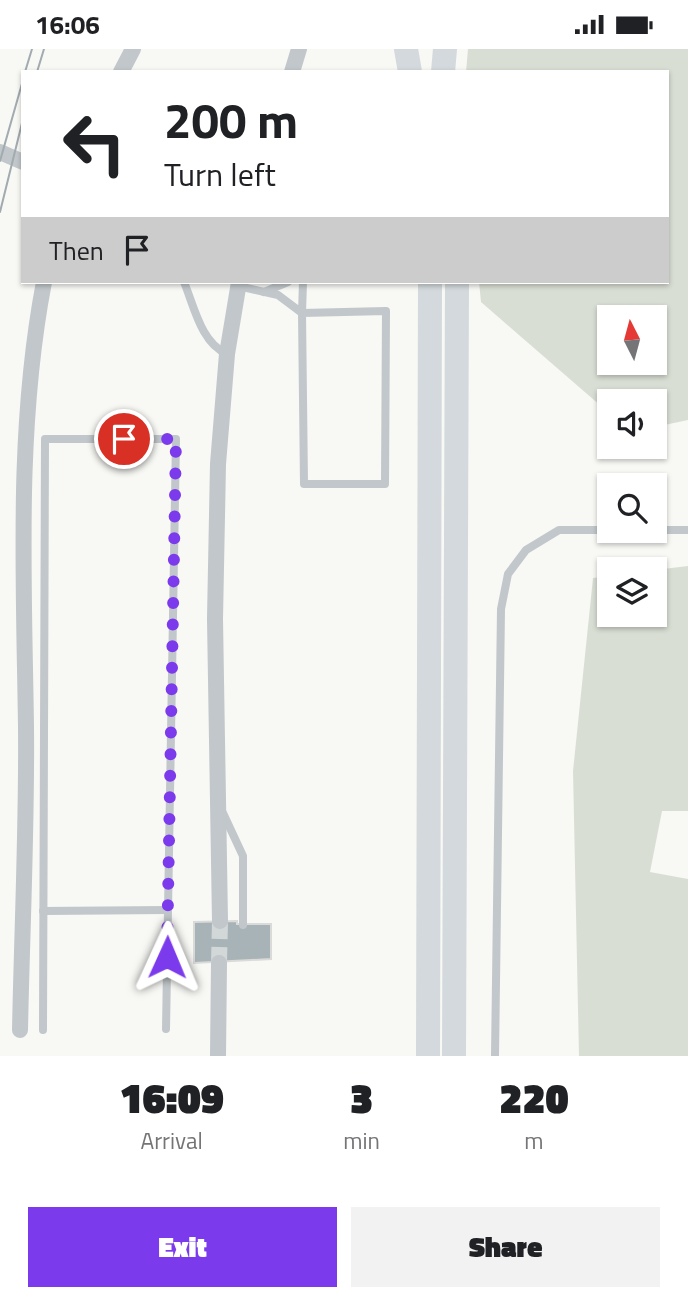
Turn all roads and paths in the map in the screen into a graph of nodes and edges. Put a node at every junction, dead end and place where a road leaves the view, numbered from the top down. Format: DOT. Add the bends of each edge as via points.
graph roads {
  1 [pos="134,49"];
  2 [pos="299,49"];
  3 [pos="406,49"];
  4 [pos="122,70"];
  5 [pos="293,70"];
  6 [pos="410,70"];
  7 [pos="0,152"];
  8 [pos="21,161"];
  9 [pos="44,284"];
  10 [pos="185,284"];
  11 [pos="238,284"];
  12 [pos="283,284"];
  13 [pos="303,284"];
  14 [pos="430,284"];
  15 [pos="457,284"];
  16 [pos="264,292"];
  17 [pos="302,313"];
  18 [pos="227,354"];
  19 [pos="688,530"];
  20 [pos="218,804"];
  21 [pos="168,909"];
  22 [pos="43,911"];
  23 [pos="220,922"];
  24 [pos="243,925"];
  25 [pos="219,963"];
  26 [pos="20,1030"];
  27 [pos="43,1030"];
  28 [pos="166,1030"];
  29 [pos="218,1056"];
  30 [pos="428,1056"];
  31 [pos="454,1056"];
  32 [pos="495,1056"];
  1 -- 4 [label="street"];
  2 -- 5 [label="street"];
  3 -- 6 [label="main road"];
  7 -- 8 [label="street"];
  9 -- 26 [label="street" via="30,368 25,443 26,744"];
  10 -- 18 [label="lane" via="206,337"];
  11 -- 16 [label="lane"];
  11 -- 18 [label="street"];
  12 -- 16 [label="lane"];
  13 -- 17 [label="lane"];
  14 -- 30 [label="main road"];
  15 -- 31 [label="main road"];
  16 -- 17 [label="lane" via="278,295"];
  17 -- 17 [label="lane" via="304,484 385,484 386,311"];
  18 -- 20 [label="street" via="216,541"];
  19 -- 32 [label="lane" via="559,530 526,550 508,574 501,609"];
  20 -- 23 [label="street"];
  20 -- 24 [label="lane" via="243,856"];
  21 -- 22 [label="lane"];
  21 -- 22 [label="lane" via="176,439 45,439"];
  21 -- 28 [label="lane"];
  22 -- 27 [label="lane"];
  25 -- 29 [label="street"];
}
